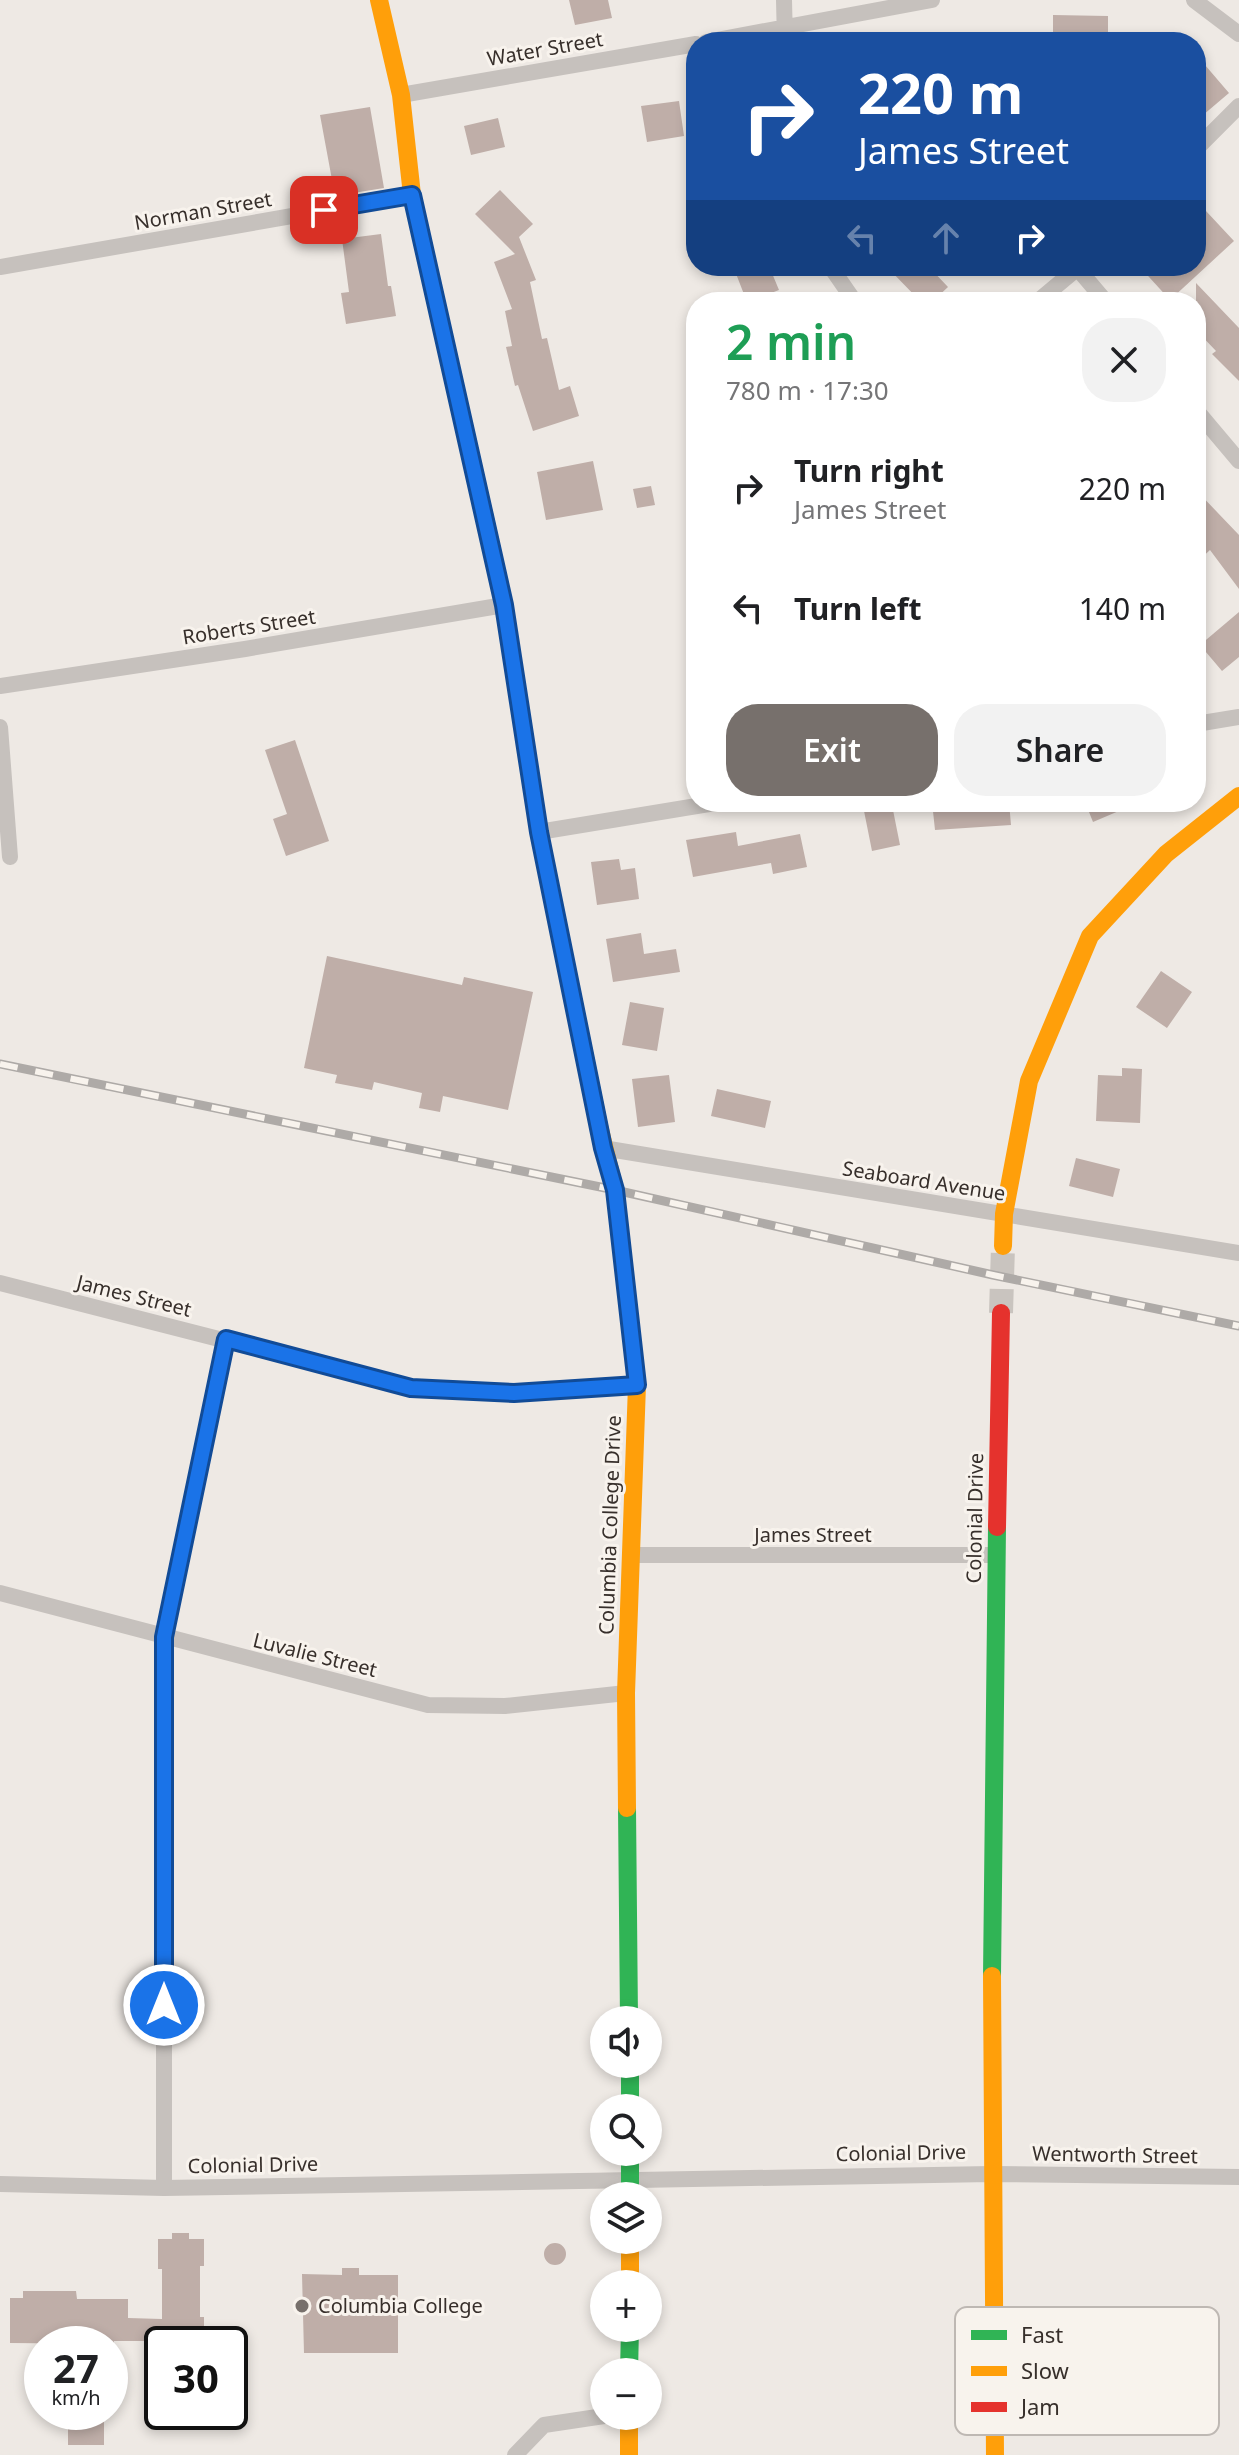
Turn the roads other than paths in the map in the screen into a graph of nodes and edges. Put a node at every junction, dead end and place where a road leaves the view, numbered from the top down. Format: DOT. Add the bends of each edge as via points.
graph roads {
  1 [pos="379,0"];
  2 [pos="784,0"];
  3 [pos="932,0"];
  4 [pos="1194,0"];
  5 [pos="785,32"];
  6 [pos="798,32"];
  7 [pos="1239,34"];
  8 [pos="686,46"];
  9 [pos="401,95"];
  10 [pos="1239,106"];
  11 [pos="1206,139"];
  12 [pos="412,195"];
  13 [pos="0,267"];
  14 [pos="1068,276"];
  15 [pos="1086,276"];
  16 [pos="1049,292"];
  17 [pos="1098,292"];
  18 [pos="1206,422"];
  19 [pos="1239,461"];
  20 [pos="504,605"];
  21 [pos="0,686"];
  22 [pos="1239,717"];
  23 [pos="1206,722"];
  24 [pos="0,727"];
  25 [pos="1239,796"];
  26 [pos="686,808"];
  27 [pos="539,832"];
  28 [pos="10,857"];
  29 [pos="603,1148"];
  30 [pos="1004,1214"];
  31 [pos="1003,1246"];
  32 [pos="1239,1253"];
  33 [pos="0,1283"];
  34 [pos="1001,1313"];
  35 [pos="226,1339"];
  36 [pos="637,1385"];
  37 [pos="630,1555"];
  38 [pos="996,1555"];
  39 [pos="0,1593"];
  40 [pos="164,1637"];
  41 [pos="626,1693"];
  42 [pos="629,2006"];
  43 [pos="991,2174"];
  44 [pos="1239,2177"];
  45 [pos="0,2184"];
  46 [pos="662,2186"];
  47 [pos="590,2187"];
  48 [pos="164,2188"];
  49 [pos="993,2307"];
  50 [pos="590,2418"];
  51 [pos="629,2430"];
  52 [pos="995,2435"];
  53 [pos="515,2455"];
  54 [pos="629,2455"];
  55 [pos="995,2455"];
  1 -- 9 [label="street, Columbia College Drive"];
  2 -- 5 [label="street"];
  3 -- 6 [label="street"];
  4 -- 7 [label="street"];
  8 -- 9 [label="street, Water Street"];
  9 -- 12 [label="street, Columbia College Drive"];
  10 -- 11 [label="street"];
  12 -- 13 [label="street, Norman Street"];
  12 -- 20 [label="street, Columbia College Drive"];
  14 -- 16 [label="street"];
  15 -- 17 [label="street"];
  18 -- 19 [label="street"];
  20 -- 21 [label="street, Roberts Street"];
  20 -- 27 [label="street, Columbia College Drive"];
  22 -- 23 [label="street"];
  24 -- 28 [label="street"];
  25 -- 30 [label="street" via="1166,854 1090,936 1029,1081"];
  26 -- 27 [label="street"];
  27 -- 29 [label="street, Columbia College Drive"];
  29 -- 30 [label="street, Seaboard Avenue"];
  29 -- 36 [label="street, Columbia College Drive" via="615,1190"];
  30 -- 31 [label="street"];
  30 -- 32 [label="street, Seaboard Avenue"];
  33 -- 35 [label="street, James Street"];
  34 -- 38 [label="street, Colonial Drive"];
  35 -- 36 [label="street, James Street" via="411,1388 514,1393"];
  35 -- 40 [label="street"];
  36 -- 37 [label="street, Columbia College Drive"];
  37 -- 38 [label="street, James Street"];
  37 -- 41 [label="street, Columbia College Drive"];
  38 -- 43 [label="street, Colonial Drive"];
  39 -- 40 [label="street, Luvalie Street"];
  40 -- 41 [label="street, Luvalie Street" via="428,1705 505,1706"];
  40 -- 48 [label="street"];
  41 -- 42 [label="street, Columbia College Drive"];
  43 -- 44 [label="street, Wentworth Street"];
  43 -- 46 [label="street, Colonial Drive"];
  43 -- 49 [label="street"];
  45 -- 48 [label="street, Colonial Drive"];
  47 -- 48 [label="street, Colonial Drive"];
  50 -- 53 [label="street" via="544,2425"];
  51 -- 54 [label="street"];
  52 -- 55 [label="street"];
}
